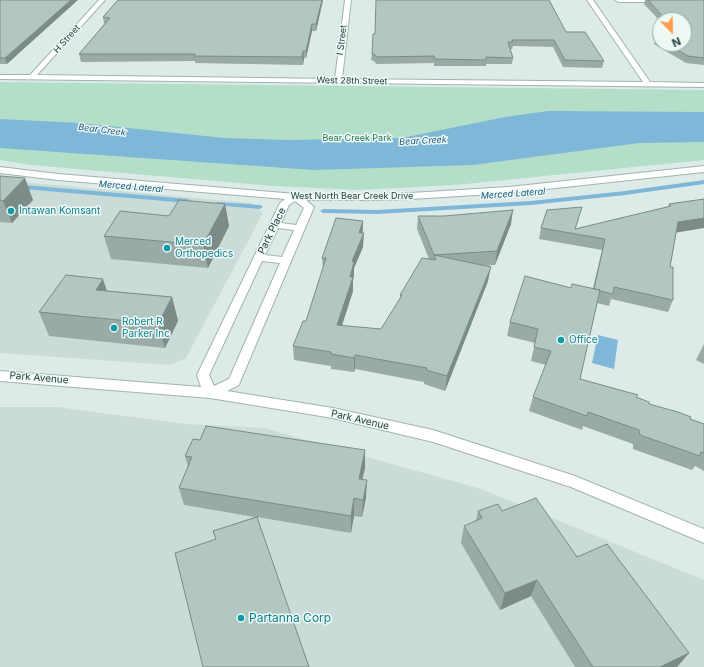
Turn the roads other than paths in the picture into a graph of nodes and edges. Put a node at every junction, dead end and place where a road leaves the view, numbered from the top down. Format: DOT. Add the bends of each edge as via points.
graph roads {
  1 [pos="102,0"];
  2 [pos="348,0"];
  3 [pos="590,0"];
  4 [pos="618,0"];
  5 [pos="665,0"];
  6 [pos="0,77"];
  7 [pos="32,77"];
  8 [pos="338,80"];
  9 [pos="648,84"];
  10 [pos="704,85"];
  11 [pos="704,169"];
  12 [pos="0,170"];
  13 [pos="296,197"];
  14 [pos="275,225"];
  15 [pos="300,228"];
  16 [pos="259,258"];
  17 [pos="286,260"];
  18 [pos="0,376"];
  19 [pos="210,393"];
  20 [pos="704,536"];
  1 -- 7 [label="street, H Street"];
  2 -- 8 [label="street, I Street"];
  3 -- 9 [label="street"];
  4 -- 5 [label="street"];
  6 -- 7 [label="street, West 28th Street"];
  7 -- 8 [label="street, West 28th Street"];
  8 -- 9 [label="street, West 28th Street"];
  9 -- 10 [label="street, West 28th Street"];
  11 -- 13 [label="street, West North Bear Creek Drive" via="509,190 394,197"];
  12 -- 13 [label="street, West North Bear Creek Drive"];
  13 -- 14 [label="street, Park Place" via="285,203"];
  13 -- 15 [label="street" via="309,207"];
  14 -- 15 [label="street"];
  14 -- 16 [label="street, Park Place"];
  15 -- 17 [label="street"];
  16 -- 17 [label="street"];
  16 -- 19 [label="street, Park Place" via="203,375"];
  17 -- 19 [label="street" via="234,382"];
  18 -- 19 [label="street, Park Avenue"];
  19 -- 20 [label="street, Park Avenue" via="333,413 433,436 575,482"];
}
